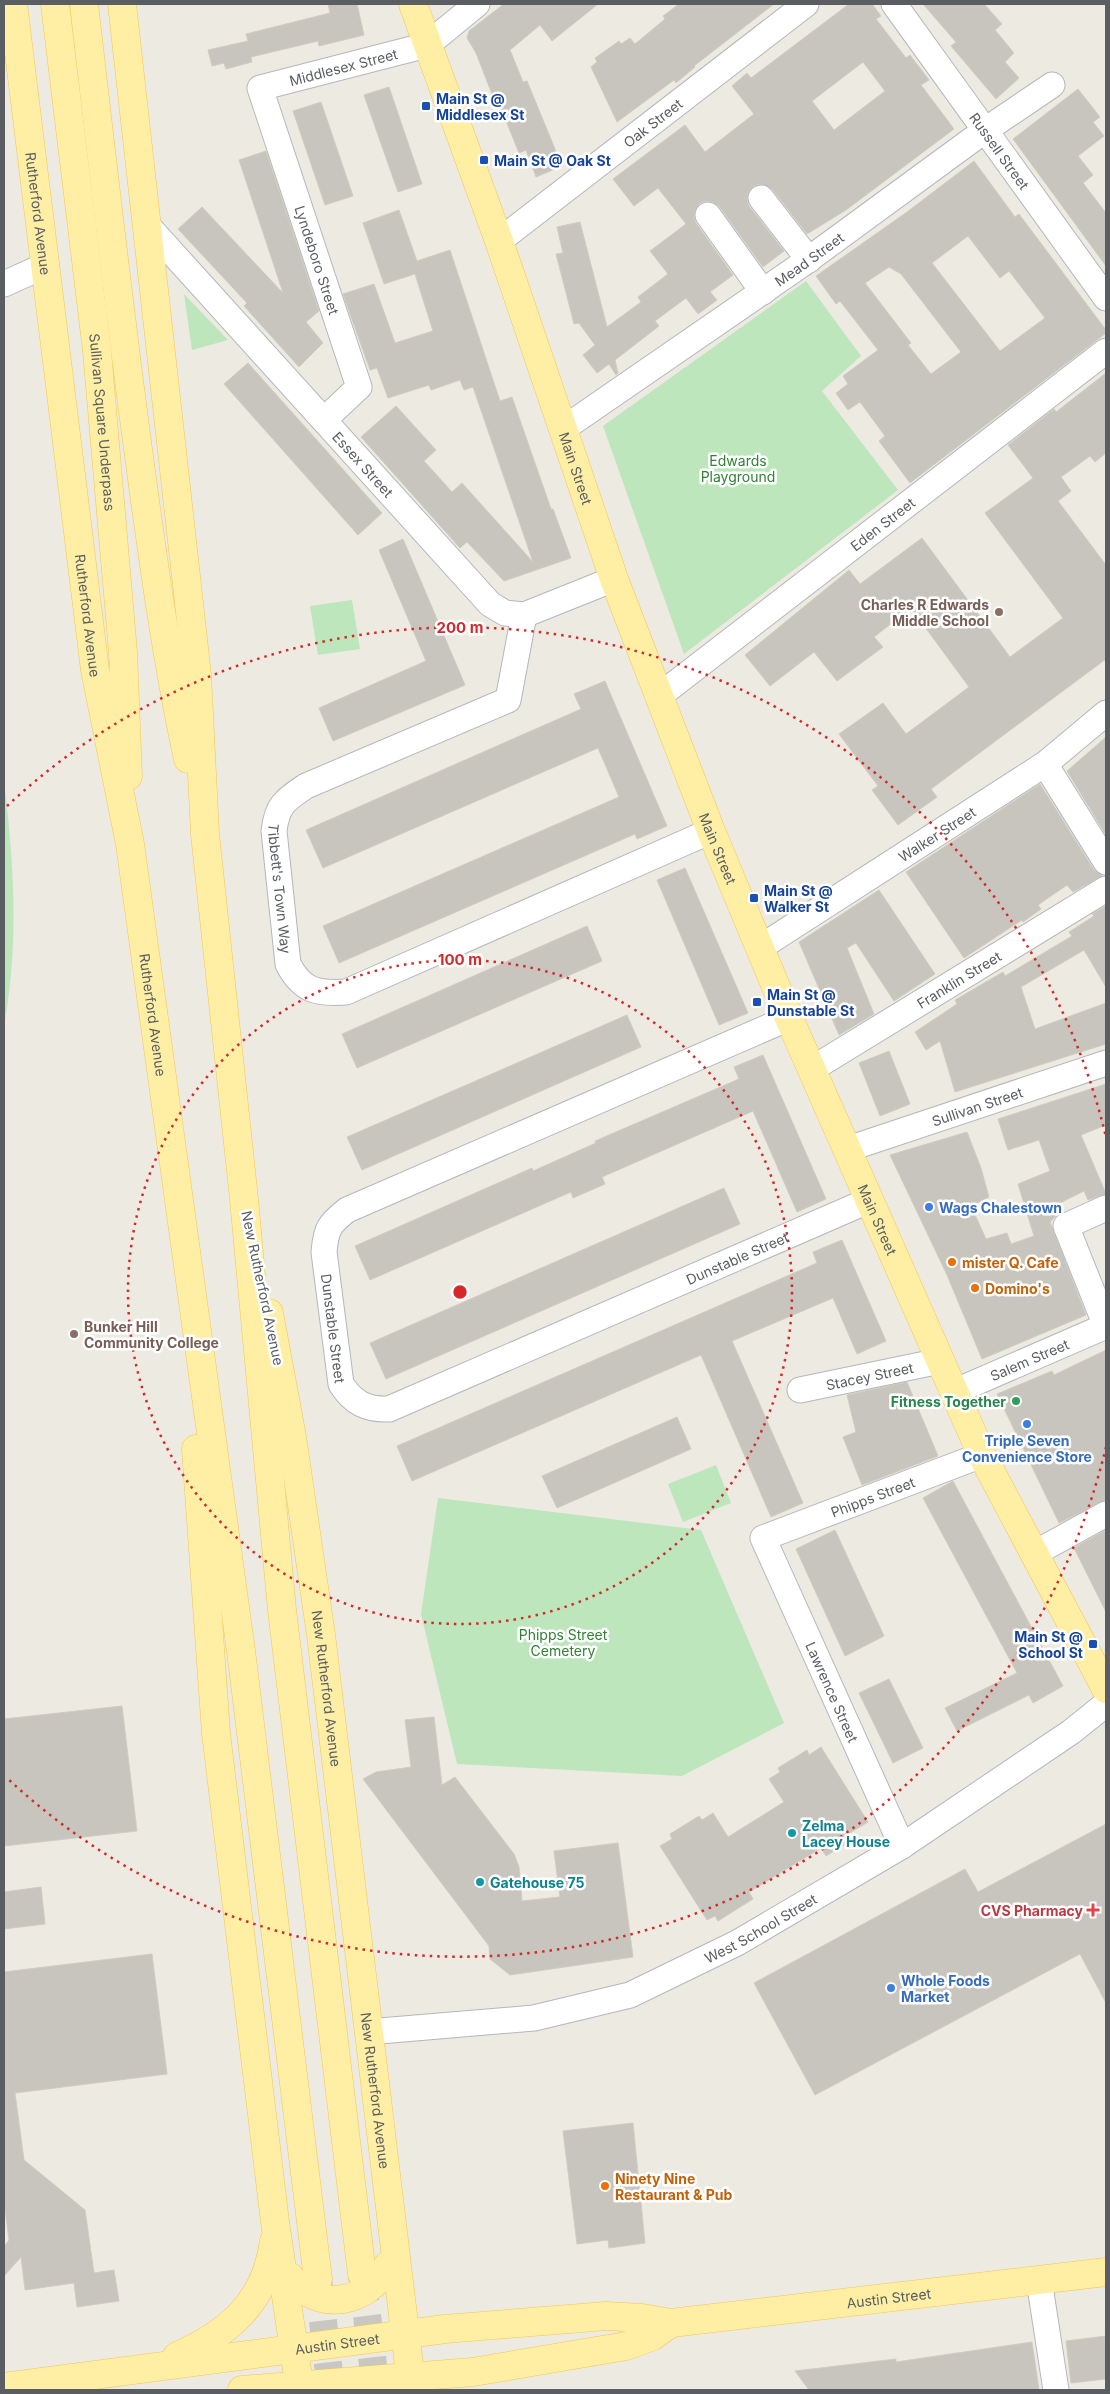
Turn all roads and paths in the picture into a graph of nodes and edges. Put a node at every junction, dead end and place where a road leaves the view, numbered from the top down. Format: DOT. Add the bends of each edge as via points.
graph roads {
  1 [pos="13,4"];
  2 [pos="55,4"];
  3 [pos="84,4"];
  4 [pos="122,4"];
  5 [pos="413,4"];
  6 [pos="477,4"];
  7 [pos="806,4"];
  8 [pos="894,4"];
  9 [pos="427,45"];
  10 [pos="1052,85"];
  11 [pos="260,88"];
  12 [pos="984,131"];
  13 [pos="761,198"];
  14 [pos="708,215"];
  15 [pos="148,226"];
  16 [pos="499,241"];
  17 [pos="810,260"];
  18 [pos="46,265"];
  19 [pos="4,284"];
  20 [pos="763,292"];
  21 [pos="1106,298"];
  22 [pos="1106,351"];
  23 [pos="324,420"];
  24 [pos="563,429"];
  25 [pos="614,579"];
  26 [pos="524,615"];
  27 [pos="659,696"];
  28 [pos="1106,713"];
  29 [pos="1045,764"];
  30 [pos="711,831"];
  31 [pos="205,834"];
  32 [pos="130,844"];
  33 [pos="1106,862"];
  34 [pos="1106,889"];
  35 [pos="760,947"];
  36 [pos="790,1018"];
  37 [pos="1106,1063"];
  38 [pos="812,1069"];
  39 [pos="848,1149"];
  40 [pos="244,1199"];
  41 [pos="870,1200"];
  42 [pos="1106,1208"];
  43 [pos="181,1225"];
  44 [pos="1106,1326"];
  45 [pos="940,1361"];
  46 [pos="800,1390"];
  47 [pos="954,1392"];
  48 [pos="982,1455"];
  49 [pos="1106,1514"];
  50 [pos="763,1538"];
  51 [pos="1034,1552"];
  52 [pos="1106,1689"];
  53 [pos="1106,1704"];
  54 [pos="902,1846"];
  55 [pos="368,2032"];
  56 [pos="275,2222"];
  57 [pos="394,2245"];
  58 [pos="282,2263"];
  59 [pos="1106,2272"];
  60 [pos="362,2274"];
  61 [pos="318,2278"];
  62 [pos="1039,2280"];
  63 [pos="671,2323"];
  64 [pos="406,2333"];
  65 [pos="294,2348"];
  66 [pos="144,2368"];
  67 [pos="411,2384"];
  68 [pos="16,2385"];
  69 [pos="299,2388"];
  70 [pos="242,2390"];
  71 [pos="1056,2390"];
  1 -- 18 [label="main road, Rutherford Avenue"];
  2 -- 32 [label="main road, Sullivan Square Underpass" via="108,476 126,702"];
  3 -- 31 [label="main road, Sullivan Square Underpass" via="154,565 172,686"];
  4 -- 15 [label="main road"];
  5 -- 9 [label="main road, Main Street"];
  6 -- 9 [label="street"];
  7 -- 16 [label="street, Oak Street"];
  8 -- 12 [label="street, Russell Street"];
  9 -- 11 [label="street, Middlesex Street"];
  9 -- 16 [label="main road, Main Street"];
  10 -- 12 [label="street, Mead Street"];
  11 -- 23 [label="street, Lyndeboro Street" via="359,387"];
  12 -- 17 [label="street, Mead Street"];
  12 -- 21 [label="street, Russell Street"];
  13 -- 17 [label="street"];
  14 -- 20 [label="street"];
  15 -- 23 [label="street, Essex Street"];
  15 -- 31 [label="main road" via="197,675"];
  16 -- 24 [label="main road, Main Street"];
  17 -- 20 [label="street, Mead Street"];
  18 -- 19 [label="street"];
  18 -- 32 [label="main road, Rutherford Avenue" via="95,670"];
  20 -- 24 [label="street, Mead Street"];
  22 -- 27 [label="street, Eden Street"];
  23 -- 26 [label="street, Essex Street" via="490,604 505,613"];
  24 -- 25 [label="main road, Main Street"];
  25 -- 26 [label="street"];
  25 -- 27 [label="main road, Main Street"];
  26 -- 30 [label="street, Tibbett's Town Way" via="508,700 306,786 284,800 276,816 274,831 288,964 296,980 321,992 346,992"];
  27 -- 30 [label="main road, Main Street"];
  28 -- 29 [label="street, Walker Street"];
  29 -- 33 [label="street"];
  29 -- 35 [label="street, Walker Street"];
  30 -- 35 [label="main road, Main Street"];
  31 -- 40 [label="main road"];
  32 -- 43 [label="main road, Rutherford Avenue"];
  34 -- 38 [label="street, Franklin Street"];
  35 -- 36 [label="main road, Main Street"];
  36 -- 38 [label="main road, Main Street"];
  36 -- 41 [label="street, Dunstable Street" via="347,1210 332,1222 325,1235 324,1252 341,1384 352,1400 360,1405 389,1409"];
  37 -- 39 [label="street, Sullivan Street"];
  38 -- 39 [label="main road, Main Street"];
  39 -- 41 [label="main road, Main Street"];
  40 -- 55 [label="main road, New Rutherford Avenue" via="292,1437 321,1635"];
  40 -- 60 [label="main road, New Rutherford Avenue" via="287,1660"];
  41 -- 45 [label="main road, Main Street"];
  42 -- 44 [label="street" via="1066,1226"];
  43 -- 56 [label="main road" via="213,1707"];
  43 -- 61 [label="main road" via="260,1792"];
  44 -- 47 [label="street, Salem Street"];
  45 -- 46 [label="street, Stacey Street"];
  45 -- 47 [label="main road, Main Street"];
  47 -- 48 [label="main road, Main Street"];
  48 -- 50 [label="street, Phipps Street"];
  48 -- 51 [label="main road, Main Street"];
  49 -- 51 [label="street"];
  50 -- 54 [label="street, Lawrence Street"];
  51 -- 52 [label="main road, Main Street"];
  53 -- 54 [label="street, West School Street" via="1071,1732"];
  54 -- 55 [label="street, West School Street" via="737,1942 630,1995 534,2018"];
  55 -- 57 [label="main road, New Rutherford Avenue"];
  56 -- 58 [label="main road"];
  56 -- 66 [label="main road" via="274,2244 266,2272 242,2314 202,2344"];
  57 -- 58 [label="main road" via="378,2281 362,2294 349,2298 323,2298 310,2294 294,2283"];
  57 -- 64 [label="main road, New Rutherford Avenue"];
  58 -- 65 [label="main road"];
  59 -- 62 [label="main road, Austin Street"];
  62 -- 63 [label="main road, Austin Street"];
  62 -- 71 [label="street"];
  63 -- 64 [label="main road, Austin Street" via="626,2317 593,2317"];
  63 -- 67 [label="main road, Austin Street" via="644,2340 615,2349"];
  64 -- 65 [label="main road, Austin Street"];
  64 -- 67 [label="main road, New Rutherford Avenue"];
  65 -- 66 [label="main road, Austin Street"];
  65 -- 69 [label="main road"];
  66 -- 68 [label="main road, Austin Street"];
  67 -- 69 [label="main road, Austin Street"];
  69 -- 70 [label="main road, Austin Street"];
}
